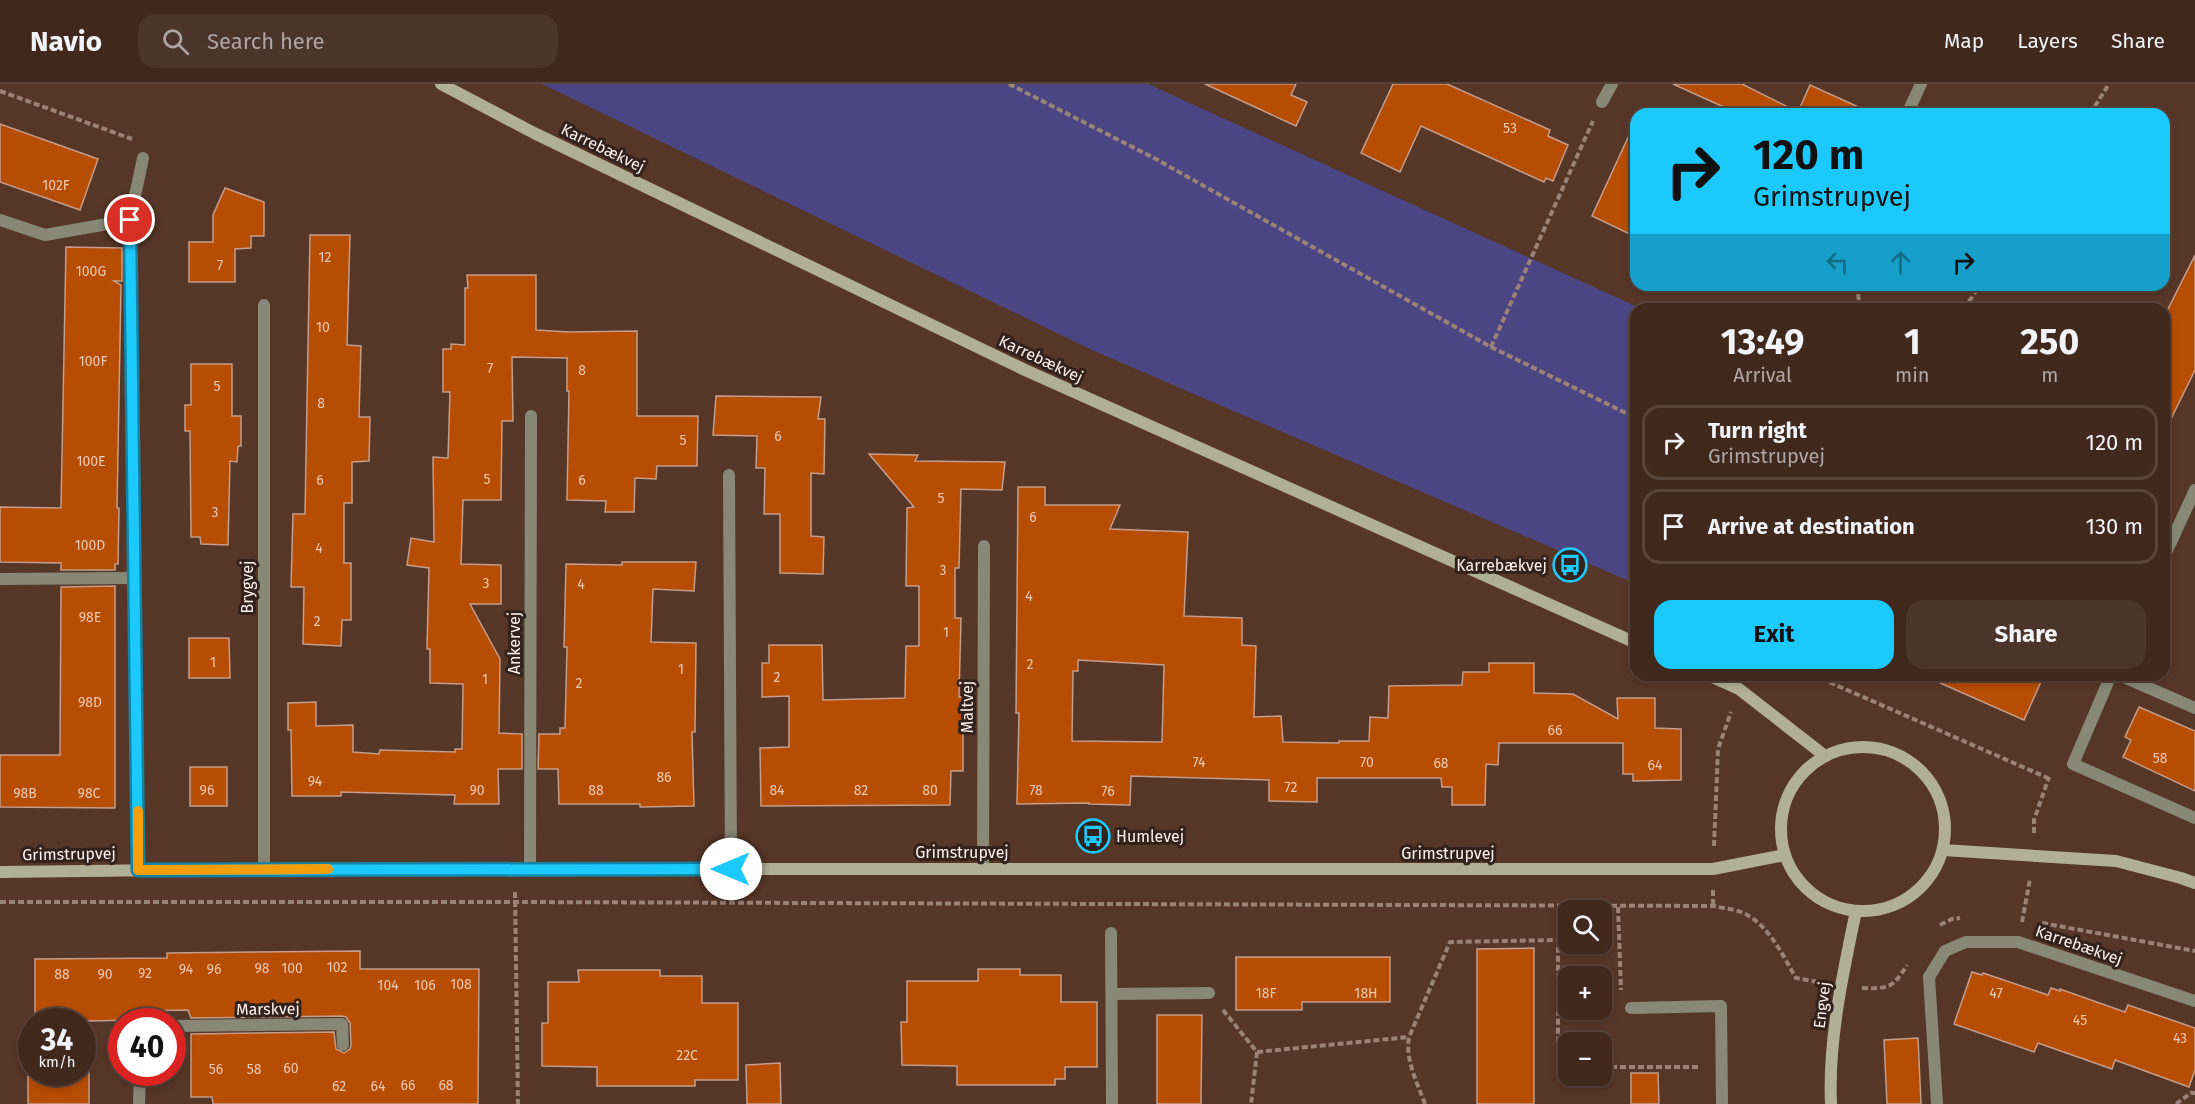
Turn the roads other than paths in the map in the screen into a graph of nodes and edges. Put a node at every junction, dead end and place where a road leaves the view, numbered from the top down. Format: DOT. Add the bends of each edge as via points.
graph roads {
  1 [pos="441,84"];
  2 [pos="1612,84"];
  3 [pos="1921,84"];
  4 [pos="1602,102"];
  5 [pos="1910,108"];
  6 [pos="143,159"];
  7 [pos="0,219"];
  8 [pos="130,220"];
  9 [pos="264,305"];
  10 [pos="531,416"];
  11 [pos="729,475"];
  12 [pos="2195,490"];
  13 [pos="2170,544"];
  14 [pos="984,546"];
  15 [pos="135,578"];
  16 [pos="0,579"];
  17 [pos="1630,640"];
  18 [pos="1721,681"];
  19 [pos="2108,681"];
  20 [pos="2133,681"];
  21 [pos="2195,708"];
  22 [pos="1825,756"];
  23 [pos="2195,818"];
  24 [pos="1942,850"];
  25 [pos="1785,855"];
  26 [pos="983,868"];
  27 [pos="264,869"];
  28 [pos="731,869"];
  29 [pos="138,870"];
  30 [pos="530,870"];
  31 [pos="0,872"];
  32 [pos="2195,884"];
  33 [pos="1856,911"];
  34 [pos="1111,933"];
  35 [pos="1209,993"];
  36 [pos="1112,994"];
  37 [pos="2195,1001"];
  38 [pos="1631,1008"];
  39 [pos="186,1026"];
  40 [pos="342,1045"];
  41 [pos="140,1086"];
  42 [pos="139,1104"];
  43 [pos="1112,1104"];
  44 [pos="1722,1104"];
  45 [pos="1831,1104"];
  46 [pos="1937,1104"];
  1 -- 17 [label="street, Karrebækvej" via="545,139 1025,370"];
  2 -- 4 [label="street"];
  3 -- 5 [label="street"];
  6 -- 8 [label="street, Grimstrupvej"];
  7 -- 8 [label="street" via="45,235"];
  8 -- 15 [label="street, Grimstrupvej"];
  9 -- 27 [label="street, Brygvej"];
  10 -- 30 [label="street, Ankervej"];
  11 -- 28 [label="street"];
  12 -- 13 [label="street"];
  14 -- 26 [label="street, Maltvej"];
  15 -- 16 [label="street"];
  15 -- 29 [label="street, Grimstrupvej"];
  18 -- 22 [label="street" via="1739,689"];
  19 -- 23 [label="street" via="2073,764"];
  20 -- 21 [label="street"];
  22 -- 24 [label="street" via="1851,748 1878,748 1903,757 1924,774 1939,797 1945,823"];
  22 -- 25 [label="street" via="1806,770 1783,809"];
  24 -- 32 [label="street" via="2116,861"];
  24 -- 33 [label="street" via="1934,872 1900,903 1879,910"];
  25 -- 26 [label="street, Grimstrupvej" via="1713,869"];
  25 -- 33 [label="street" via="1812,894 1833,906"];
  26 -- 28 [label="street, Grimstrupvej"];
  27 -- 29 [label="street, Grimstrupvej"];
  27 -- 30 [label="street, Grimstrupvej"];
  28 -- 30 [label="street, Grimstrupvej"];
  29 -- 31 [label="street, Grimstrupvej"];
  33 -- 45 [label="street, Engvej" via="1841,987"];
  34 -- 36 [label="street"];
  35 -- 36 [label="street"];
  36 -- 43 [label="street"];
  37 -- 46 [label="street, Karrebækvej" via="2018,942 1966,942 1945,951 1929,977"];
  38 -- 44 [label="street" via="1721,1006"];
  39 -- 40 [label="street, Marskvej" via="342,1024"];
  41 -- 42 [label="street"];
}
